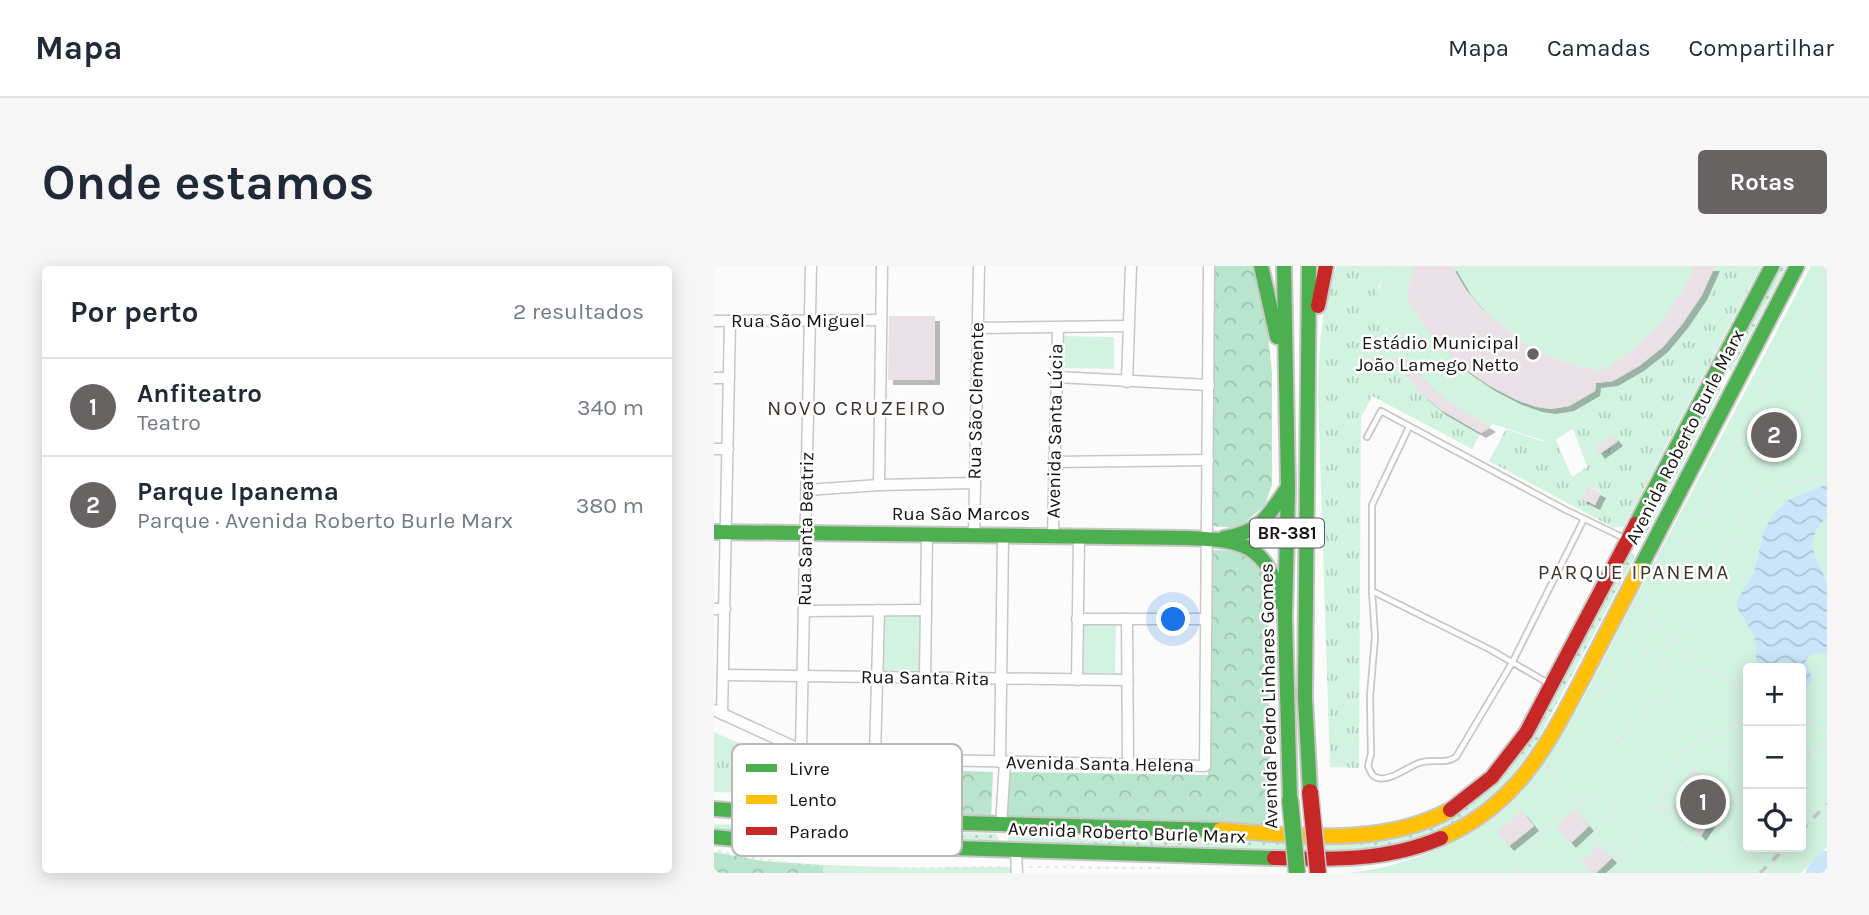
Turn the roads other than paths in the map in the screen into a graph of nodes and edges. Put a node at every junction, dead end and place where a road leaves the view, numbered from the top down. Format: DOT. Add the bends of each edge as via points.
graph roads {
  1 [pos="811,266"];
  2 [pos="882,266"];
  3 [pos="979,266"];
  4 [pos="1131,266"];
  5 [pos="1209,266"];
  6 [pos="1261,266"];
  7 [pos="1284,266"];
  8 [pos="1309,266"];
  9 [pos="1326,266"];
  10 [pos="1772,266"];
  11 [pos="1797,266"];
  12 [pos="881,320"];
  13 [pos="714,321"];
  14 [pos="730,321"];
  15 [pos="810,321"];
  16 [pos="1128,326"];
  17 [pos="978,328"];
  18 [pos="1058,328"];
  19 [pos="1285,370"];
  20 [pos="1714,375"];
  21 [pos="714,377"];
  22 [pos="1057,377"];
  23 [pos="729,378"];
  24 [pos="1127,382"];
  25 [pos="1737,382"];
  26 [pos="1209,385"];
  27 [pos="1307,407"];
  28 [pos="1409,427"];
  29 [pos="1367,437"];
  30 [pos="714,449"];
  31 [pos="728,449"];
  32 [pos="1208,460"];
  33 [pos="1054,462"];
  34 [pos="975,483"];
  35 [pos="879,485"];
  36 [pos="1288,487"];
  37 [pos="807,490"];
  38 [pos="1584,519"];
  39 [pos="720,532"];
  40 [pos="806,534"];
  41 [pos="1053,535"];
  42 [pos="927,536"];
  43 [pos="974,536"];
  44 [pos="1003,537"];
  45 [pos="1079,537"];
  46 [pos="1209,540"];
  47 [pos="1628,540"];
  48 [pos="1651,549"];
  49 [pos="1372,591"];
  50 [pos="719,609"];
  51 [pos="879,610"];
  52 [pos="926,610"];
  53 [pos="804,611"];
  54 [pos="1285,618"];
  55 [pos="1077,619"];
  56 [pos="1127,619"];
  57 [pos="1205,619"];
  58 [pos="1512,663"];
  59 [pos="723,675"];
  60 [pos="803,676"];
  61 [pos="877,677"];
  62 [pos="925,678"];
  63 [pos="1000,679"];
  64 [pos="1077,680"];
  65 [pos="1128,680"];
  66 [pos="1551,684"];
  67 [pos="718,712"];
  68 [pos="788,744"];
  69 [pos="801,744"];
  70 [pos="875,744"];
  71 [pos="962,761"];
  72 [pos="1003,762"];
  73 [pos="1128,765"];
  74 [pos="714,809"];
  75 [pos="732,810"];
  76 [pos="962,824"];
  77 [pos="1001,825"];
  78 [pos="714,836"];
  79 [pos="732,838"];
  80 [pos="962,849"];
  81 [pos="1008,851"];
  82 [pos="1017,873"];
  83 [pos="1297,873"];
  84 [pos="1318,873"];
  1 -- 15 [label="street, Rua Santa Beatriz"];
  2 -- 12 [label="street"];
  3 -- 17 [label="street, Rua São Clemente"];
  4 -- 16 [label="street"];
  5 -- 26 [label="street, Avenida Santa Helena"];
  6 -- 19 [label="main road"];
  7 -- 19 [label="main road, Avenida Pedro Linhares Gomes / BR-381"];
  8 -- 27 [label="main road, Avenida Pedro Linhares Gomes / BR-381"];
  9 -- 27 [label="main road"];
  10 -- 20 [label="main road, Avenida Roberto Burle Marx"];
  11 -- 25 [label="main road, Avenida Roberto Burle Marx"];
  12 -- 15 [label="street, Rua São Miguel"];
  12 -- 35 [label="street"];
  13 -- 14 [label="street, Rua São Miguel"];
  14 -- 15 [label="street, Rua São Miguel"];
  14 -- 23 [label="street"];
  15 -- 37 [label="street, Rua Santa Beatriz"];
  16 -- 18 [label="street"];
  16 -- 24 [label="street"];
  17 -- 18 [label="street"];
  17 -- 34 [label="street, Rua São Clemente"];
  18 -- 22 [label="street, Avenida Santa Lúcia"];
  19 -- 36 [label="main road, Avenida Pedro Linhares Gomes / BR-381"];
  20 -- 25 [label="main road"];
  20 -- 47 [label="main road, Avenida Roberto Burle Marx"];
  21 -- 23 [label="street"];
  22 -- 24 [label="street"];
  22 -- 33 [label="street, Avenida Santa Lúcia"];
  23 -- 31 [label="street"];
  24 -- 26 [label="street"];
  25 -- 48 [label="main road, Avenida Roberto Burle Marx"];
  26 -- 32 [label="street, Avenida Santa Helena"];
  27 -- 84 [label="main road, Avenida Pedro Linhares Gomes / BR-381, bridge" via="1305,697"];
  28 -- 29 [label="lane" via="1381,411"];
  28 -- 38 [label="lane"];
  28 -- 49 [label="lane" via="1372,505"];
  30 -- 31 [label="street"];
  31 -- 39 [label="street"];
  32 -- 33 [label="street"];
  32 -- 46 [label="street, Avenida Santa Helena"];
  33 -- 41 [label="street, Avenida Santa Lúcia"];
  34 -- 35 [label="street"];
  34 -- 43 [label="street, Rua São Clemente"];
  35 -- 37 [label="street"];
  36 -- 46 [label="main road" via="1260,527 1243,536"];
  36 -- 54 [label="main road, Avenida Pedro Linhares Gomes / BR-381"];
  37 -- 40 [label="street, Rua Santa Beatriz"];
  38 -- 47 [label="lane"];
  38 -- 58 [label="lane"];
  39 -- 40 [label="main road, Rua São Marcos"];
  39 -- 50 [label="street"];
  40 -- 42 [label="main road, Rua São Marcos"];
  40 -- 53 [label="street, Rua Santa Beatriz"];
  41 -- 44 [label="main road, Rua São Marcos"];
  41 -- 45 [label="main road, Rua São Marcos"];
  42 -- 43 [label="main road, Rua São Marcos"];
  42 -- 52 [label="street"];
  43 -- 44 [label="main road, Rua São Marcos"];
  44 -- 63 [label="street"];
  45 -- 46 [label="main road, Rua São Marcos"];
  45 -- 55 [label="street"];
  46 -- 54 [label="main road" via="1261,556 1272,572"];
  46 -- 57 [label="street, Avenida Santa Helena"];
  47 -- 48 [label="main road"];
  47 -- 66 [label="main road, Avenida Roberto Burle Marx"];
  48 -- 81 [label="main road, Avenida Roberto Burle Marx" via="1539,757 1505,797 1453,834 1368,858"];
  49 -- 58 [label="lane"];
  49 -- 58 [label="lane" via="1375,637 1368,766 1375,776 1391,776 1430,760 1456,757"];
  50 -- 59 [label="street"];
  51 -- 52 [label="street"];
  51 -- 53 [label="street"];
  51 -- 61 [label="street"];
  52 -- 62 [label="street"];
  53 -- 60 [label="street, Rua Santa Beatriz"];
  54 -- 83 [label="main road, Avenida Pedro Linhares Gomes / BR-381, bridge" via="1290,800"];
  55 -- 56 [label="street"];
  55 -- 64 [label="street"];
  56 -- 57 [label="street"];
  56 -- 65 [label="street"];
  57 -- 73 [label="street, Avenida Santa Helena" via="1205,766"];
  58 -- 66 [label="lane"];
  59 -- 60 [label="street, Rua Santa Rita"];
  59 -- 67 [label="street"];
  60 -- 61 [label="street, Rua Santa Rita"];
  60 -- 69 [label="street, Rua Santa Beatriz"];
  61 -- 62 [label="street, Rua Santa Rita"];
  61 -- 70 [label="street"];
  62 -- 63 [label="street, Rua Santa Rita"];
  63 -- 64 [label="street, Rua Santa Rita"];
  63 -- 72 [label="street"];
  64 -- 65 [label="street, Rua Santa Rita"];
  65 -- 73 [label="street"];
  66 -- 77 [label="main road, Avenida Roberto Burle Marx" via="1510,758 1463,801 1416,825 1334,836 1172,827"];
  67 -- 68 [label="street, Avenida Santa Helena"];
  71 -- 72 [label="street, Avenida Santa Helena"];
  72 -- 73 [label="street, Avenida Santa Helena"];
  72 -- 77 [label="street"];
  74 -- 75 [label="main road, Avenida Roberto Burle Marx"];
  76 -- 77 [label="main road, Avenida Roberto Burle Marx"];
  77 -- 81 [label="main road"];
  78 -- 79 [label="main road, Avenida Roberto Burle Marx"];
  80 -- 81 [label="main road, Avenida Roberto Burle Marx"];
  81 -- 82 [label="street"];
}
